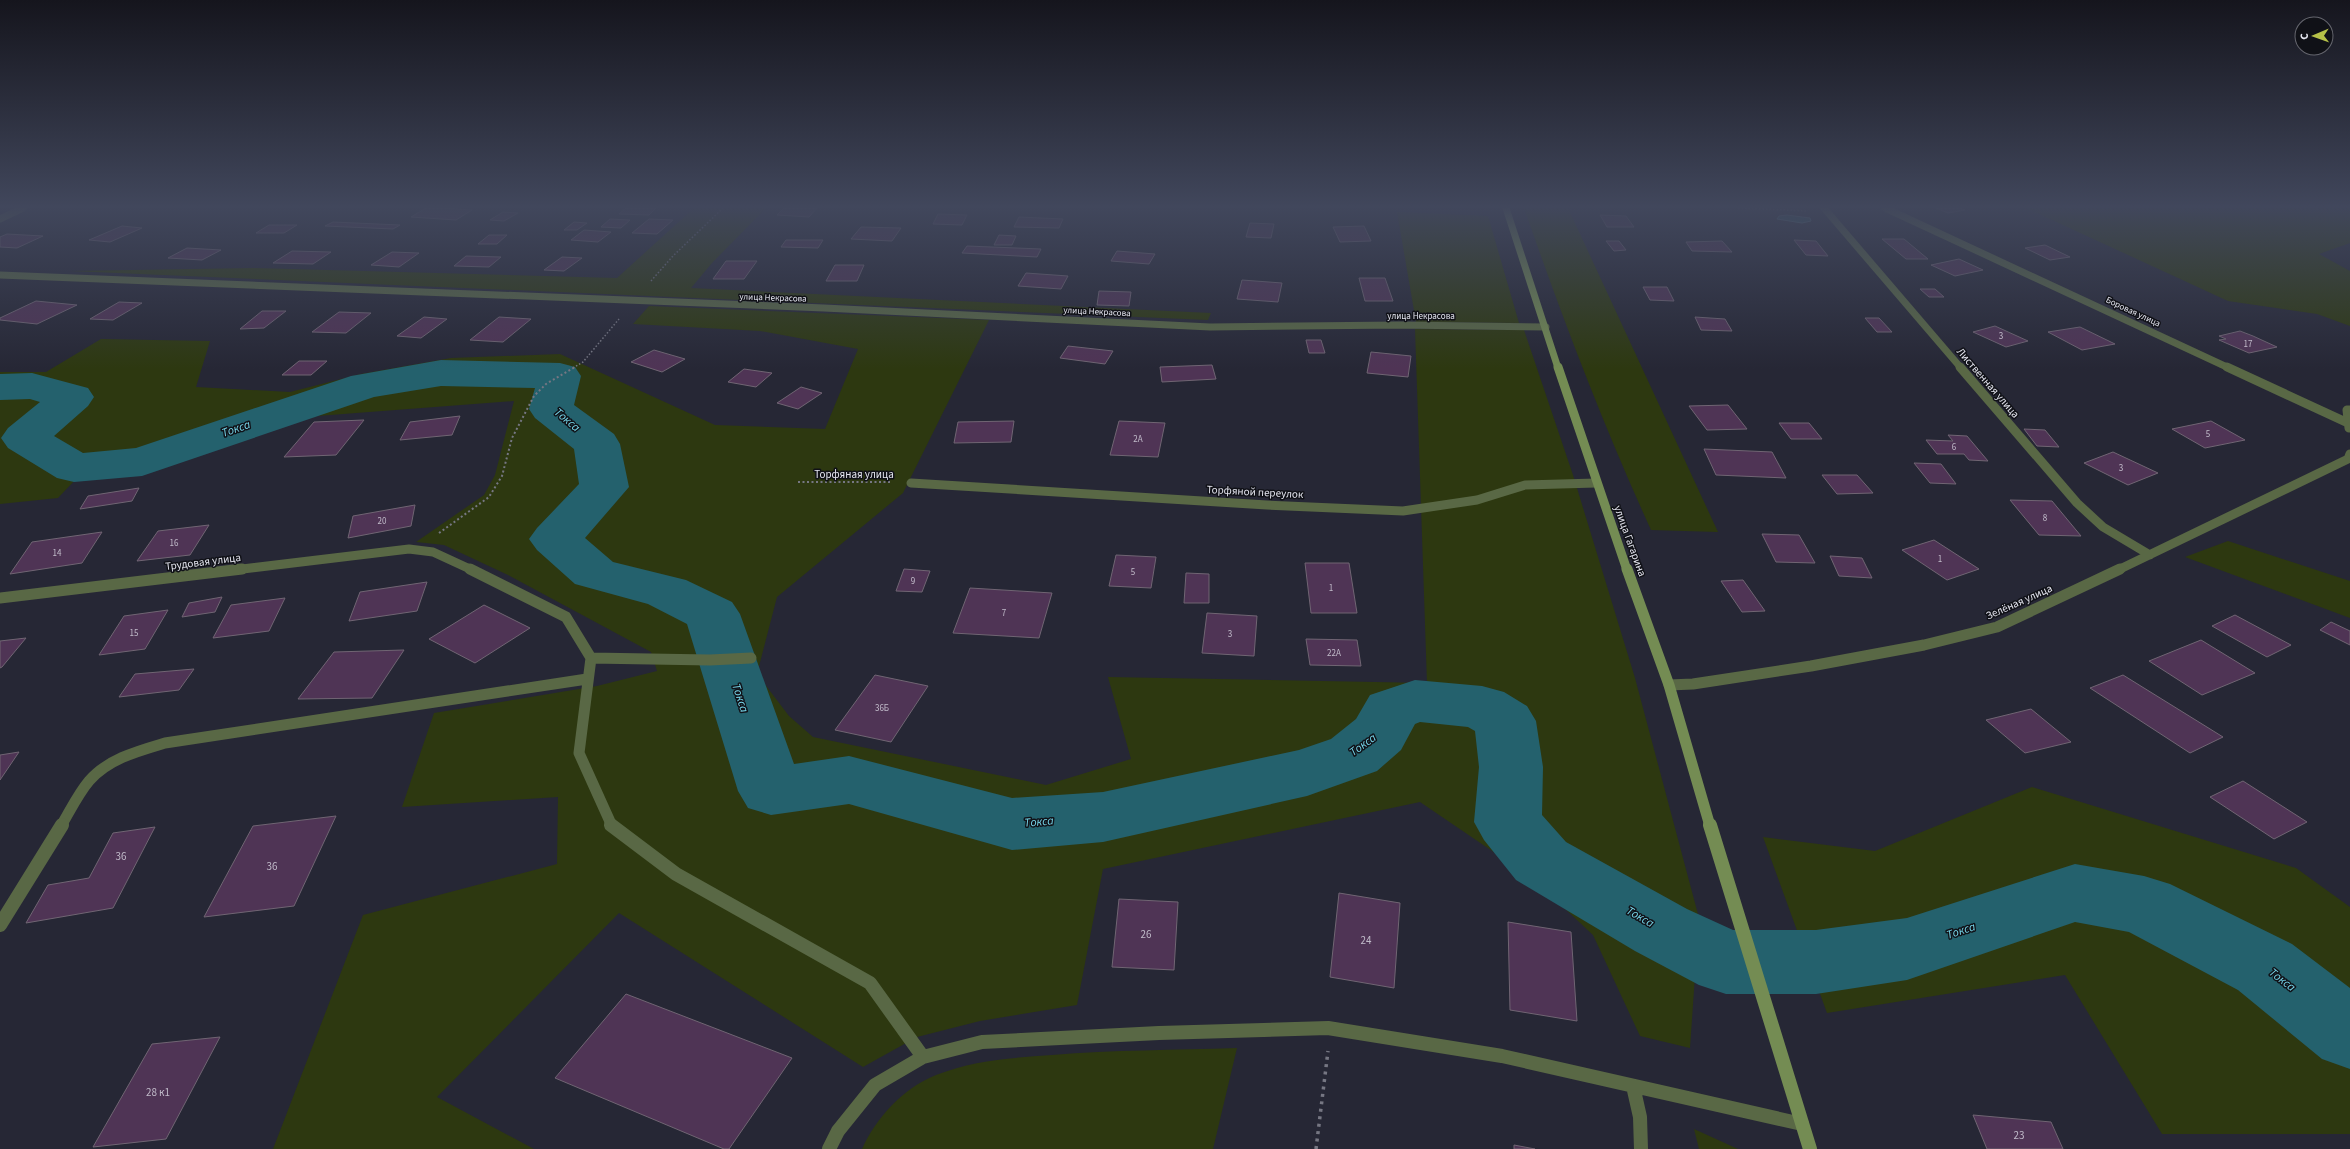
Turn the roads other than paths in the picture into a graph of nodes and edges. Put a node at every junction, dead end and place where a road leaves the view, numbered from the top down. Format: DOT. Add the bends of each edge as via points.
graph roads {
  1 [pos="1524,262"];
  2 [pos="1870,262"];
  3 [pos="1999,262"];
  4 [pos="0,275"];
  5 [pos="1546,327"];
  6 [pos="2350,410"];
  7 [pos="2349,426"];
  8 [pos="2350,454"];
  9 [pos="911,483"];
  10 [pos="1596,483"];
  11 [pos="2150,555"];
  12 [pos="0,598"];
  13 [pos="591,658"];
  14 [pos="751,658"];
  15 [pos="586,679"];
  16 [pos="1669,684"];
  17 [pos="0,925"];
  18 [pos="923,1057"];
  19 [pos="1634,1086"];
  20 [pos="1802,1124"];
  21 [pos="829,1149"];
  22 [pos="1641,1149"];
  23 [pos="1810,1149"];
  1 -- 5 [label="main road, улица Гагарина"];
  2 -- 11 [label="street, Лиственная улица" via="2077,504 2103,527"];
  3 -- 7 [label="street, Боровая улица"];
  4 -- 5 [label="street, улица Некрасова" via="1210,326"];
  5 -- 10 [label="main road, улица Гагарина"];
  6 -- 7 [label="street" via="2347,410"];
  8 -- 11 [label="street, Зелёная улица" via="2348,459"];
  9 -- 10 [label="street, Торфяной переулок" via="1403,511 1477,500 1525,485"];
  10 -- 16 [label="main road, улица Гагарина"];
  11 -- 16 [label="street, Зелёная улица" via="1997,627 1924,645 1811,666 1693,684"];
  12 -- 13 [label="street, Трудовая улица" via="409,549 433,552 566,617"];
  13 -- 14 [label="street"];
  13 -- 15 [label="street"];
  15 -- 17 [label="street" via="165,743 137,751 111,763 89,781"];
  15 -- 18 [label="street" via="579,753 611,825 676,874 870,983"];
  16 -- 20 [label="main road, улица Гагарина" via="1727,884"];
  18 -- 19 [label="street" via="982,1042 1328,1028 1502,1056"];
  18 -- 21 [label="street" via="875,1085 838,1131"];
  19 -- 20 [label="street"];
  19 -- 22 [label="street" via="1640,1117"];
  20 -- 23 [label="main road, улица Гагарина"];
}
